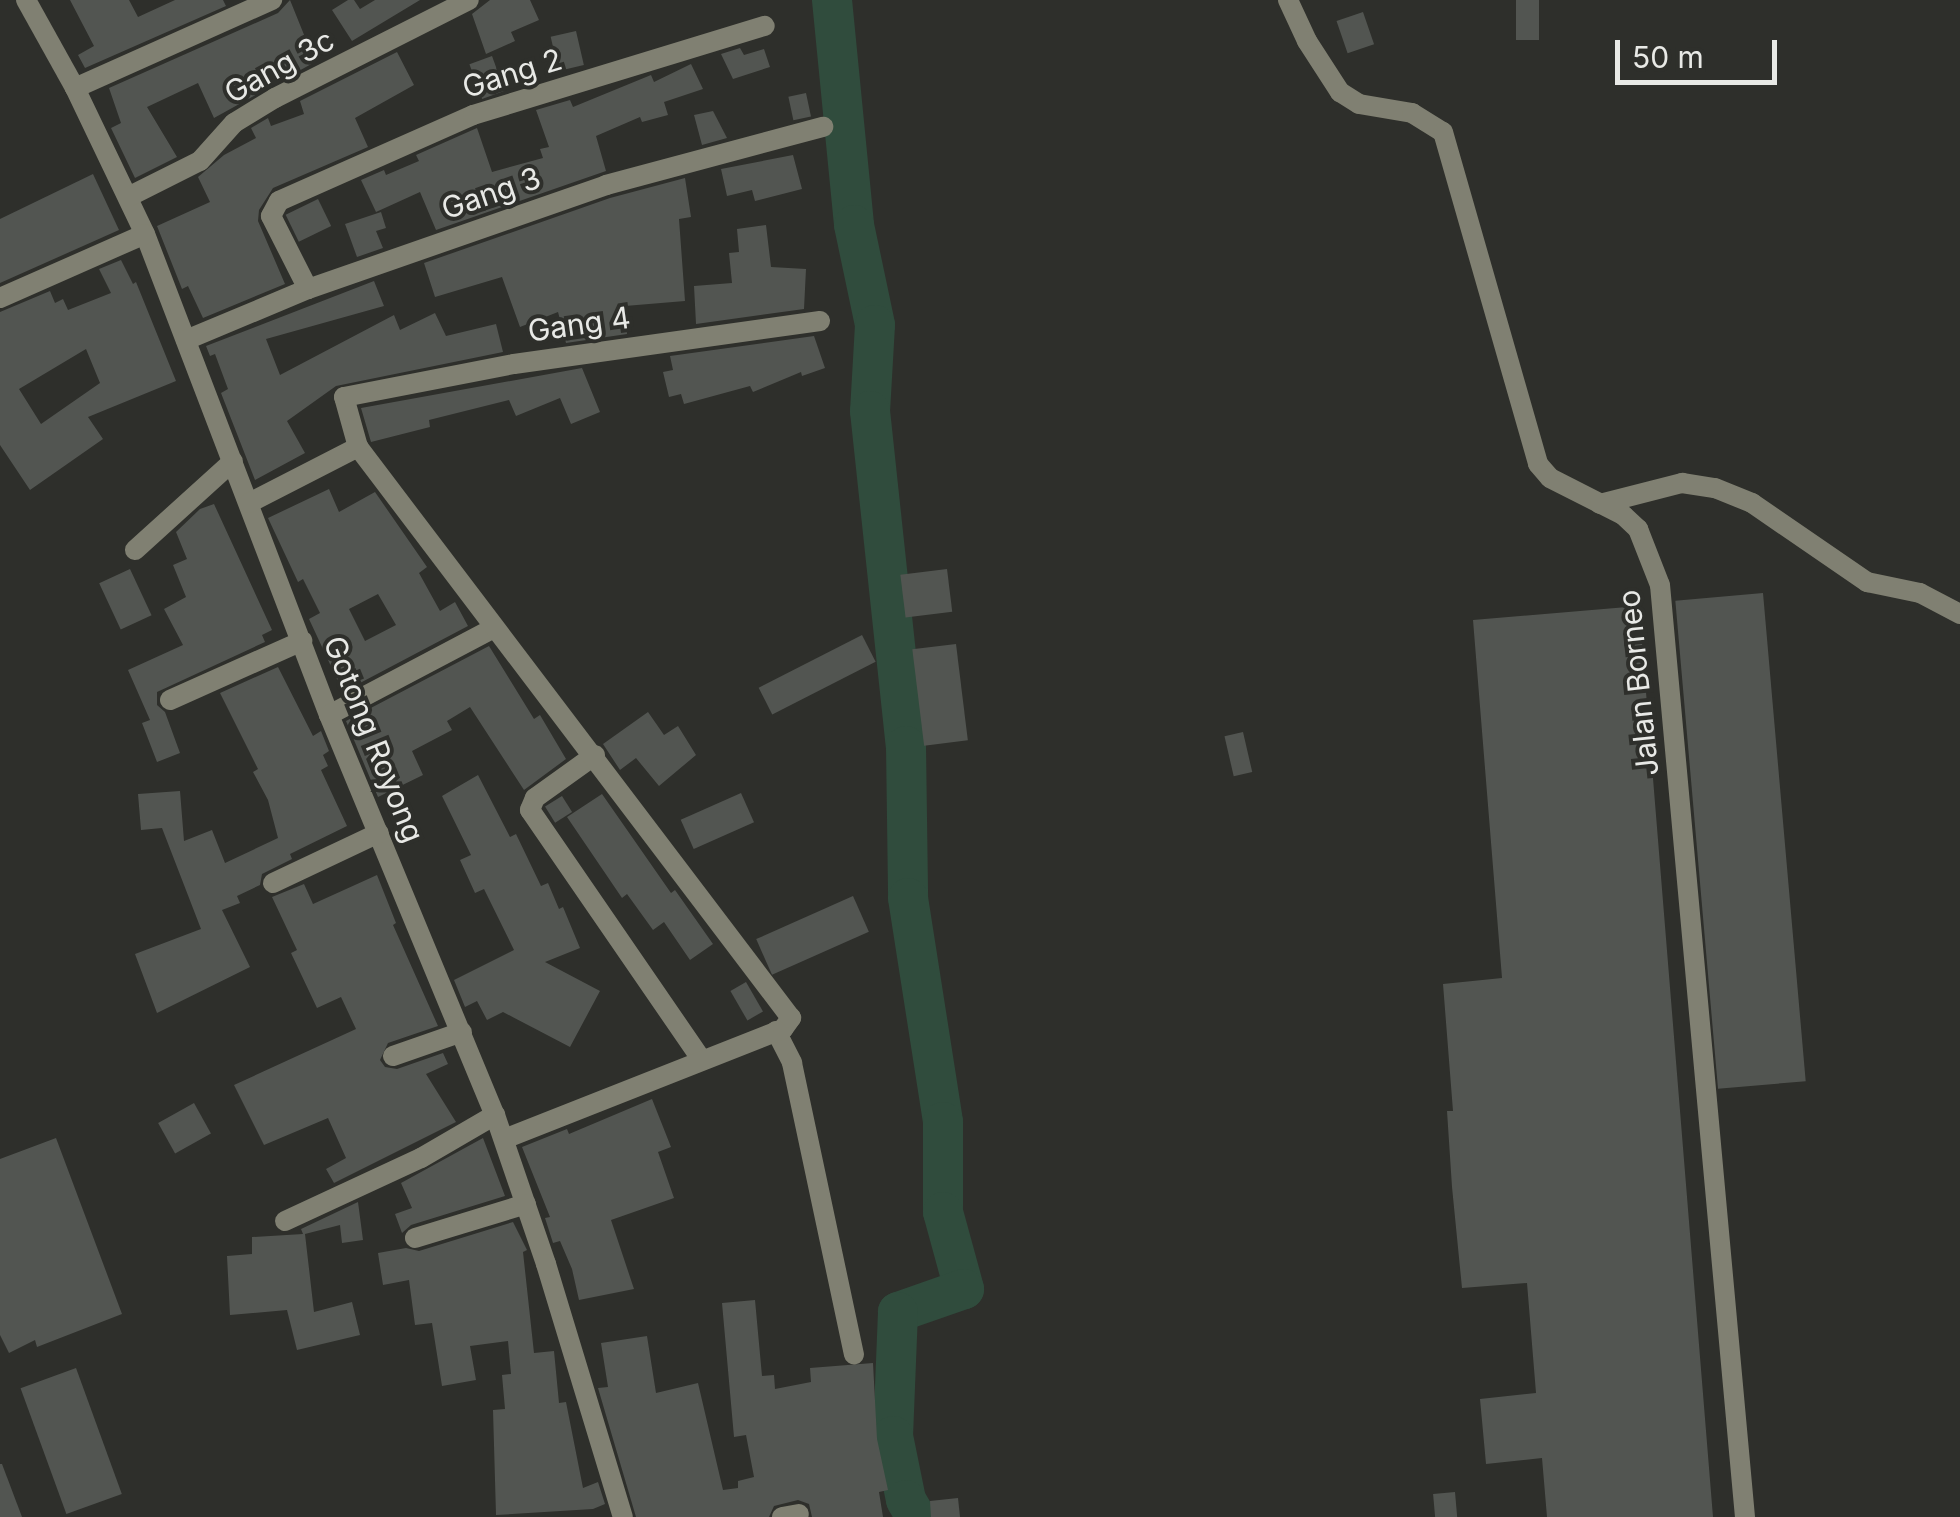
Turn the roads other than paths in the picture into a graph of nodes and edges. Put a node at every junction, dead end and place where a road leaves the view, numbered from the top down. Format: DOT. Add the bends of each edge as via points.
graph roads {
  1 [pos="26,0"];
  2 [pos="272,0"];
  3 [pos="469,0"];
  4 [pos="1288,0"];
  5 [pos="765,26"];
  6 [pos="75,88"];
  7 [pos="823,127"];
  8 [pos="128,197"];
  9 [pos="146,234"];
  10 [pos="308,289"];
  11 [pos="0,298"];
  12 [pos="820,320"];
  13 [pos="186,340"];
  14 [pos="358,447"];
  15 [pos="233,461"];
  16 [pos="249,503"];
  17 [pos="1600,504"];
  18 [pos="135,550"];
  19 [pos="1960,614"];
  20 [pos="492,629"];
  21 [pos="302,641"];
  22 [pos="170,700"];
  23 [pos="329,715"];
  24 [pos="595,755"];
  25 [pos="379,833"];
  26 [pos="273,883"];
  27 [pos="776,1031"];
  28 [pos="462,1032"];
  29 [pos="393,1056"];
  30 [pos="701,1059"];
  31 [pos="495,1115"];
  32 [pos="504,1139"];
  33 [pos="526,1204"];
  34 [pos="285,1221"];
  35 [pos="415,1238"];
  36 [pos="854,1354"];
  37 [pos="623,1517"];
  38 [pos="1746,1517"];
  1 -- 6 [label="street, Gotong Royong"];
  2 -- 6 [label="street"];
  3 -- 8 [label="street, Gang 3c" via="275,98 234,123 200,161"];
  4 -- 17 [label="street, Jalan Borneo" via="1340,92 1359,104 1412,114 1443,132 1530,446 1550,478"];
  5 -- 10 [label="street, Gang 2" via="473,116 284,198 271,216"];
  6 -- 8 [label="street, Gotong Royong"];
  7 -- 10 [label="street, Gang 3" via="606,185"];
  8 -- 9 [label="street, Gotong Royong"];
  9 -- 11 [label="street"];
  9 -- 13 [label="street, Gotong Royong"];
  10 -- 13 [label="street, Gang 3"];
  12 -- 14 [label="street, Gang 4" via="348,394 344,404"];
  13 -- 15 [label="street, Gotong Royong"];
  14 -- 16 [label="street"];
  14 -- 20 [label="street"];
  15 -- 16 [label="street, Gotong Royong"];
  15 -- 18 [label="street"];
  16 -- 21 [label="street, Gotong Royong"];
  17 -- 19 [label="street" via="1682,484 1715,488 1752,503 1868,582 1920,593"];
  17 -- 38 [label="street, Jalan Borneo" via="1638,529 1660,584"];
  20 -- 23 [label="street"];
  20 -- 24 [label="street"];
  21 -- 22 [label="street"];
  21 -- 23 [label="street, Gotong Royong"];
  23 -- 25 [label="street, Gotong Royong"];
  24 -- 27 [label="street" via="790,1013"];
  24 -- 30 [label="street" via="535,798 530,810"];
  25 -- 26 [label="street"];
  25 -- 28 [label="street, Gotong Royong"];
  27 -- 30 [label="street"];
  27 -- 36 [label="street" via="792,1063"];
  28 -- 29 [label="street"];
  28 -- 31 [label="street, Gotong Royong"];
  30 -- 32 [label="street"];
  31 -- 32 [label="street, Gotong Royong"];
  31 -- 34 [label="street" via="421,1158"];
  32 -- 33 [label="street, Gotong Royong"];
  33 -- 35 [label="street"];
  33 -- 37 [label="street, Gotong Royong"];
}
